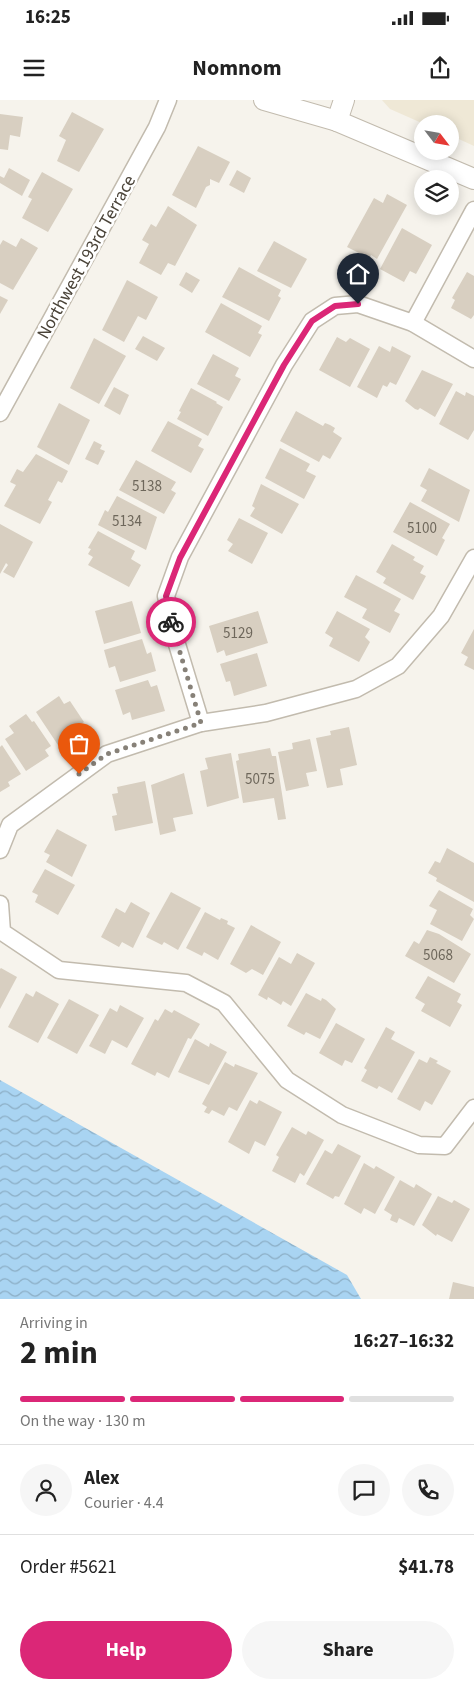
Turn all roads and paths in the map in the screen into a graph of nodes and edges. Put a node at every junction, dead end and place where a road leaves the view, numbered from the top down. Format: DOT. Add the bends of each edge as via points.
graph roads {
  1 [pos="168,100"];
  2 [pos="264,100"];
  3 [pos="344,100"];
  4 [pos="337,121"];
  5 [pos="474,179"];
  6 [pos="474,210"];
  7 [pos="413,323"];
  8 [pos="474,359"];
  9 [pos="0,413"];
  10 [pos="474,558"];
  11 [pos="201,723"];
  12 [pos="0,850"];
  13 [pos="0,904"];
  14 [pos="474,1108"];
  1 -- 9 [label="street, Northwest 193rd Terrace" via="157,127"];
  2 -- 4 [label="street"];
  3 -- 4 [label="street"];
  4 -- 5 [label="street"];
  6 -- 7 [label="street"];
  7 -- 8 [label="street"];
  7 -- 11 [label="street" via="358,304 335,306 312,321 284,365 180,558 166,596"];
  10 -- 11 [label="street" via="441,616 398,666 356,689 266,713"];
  11 -- 12 [label="street" via="107,754 10,825"];
  13 -- 14 [label="street" via="2,932 60,970 186,983 224,1003 287,1080 342,1115 420,1145 445,1146"];
}
